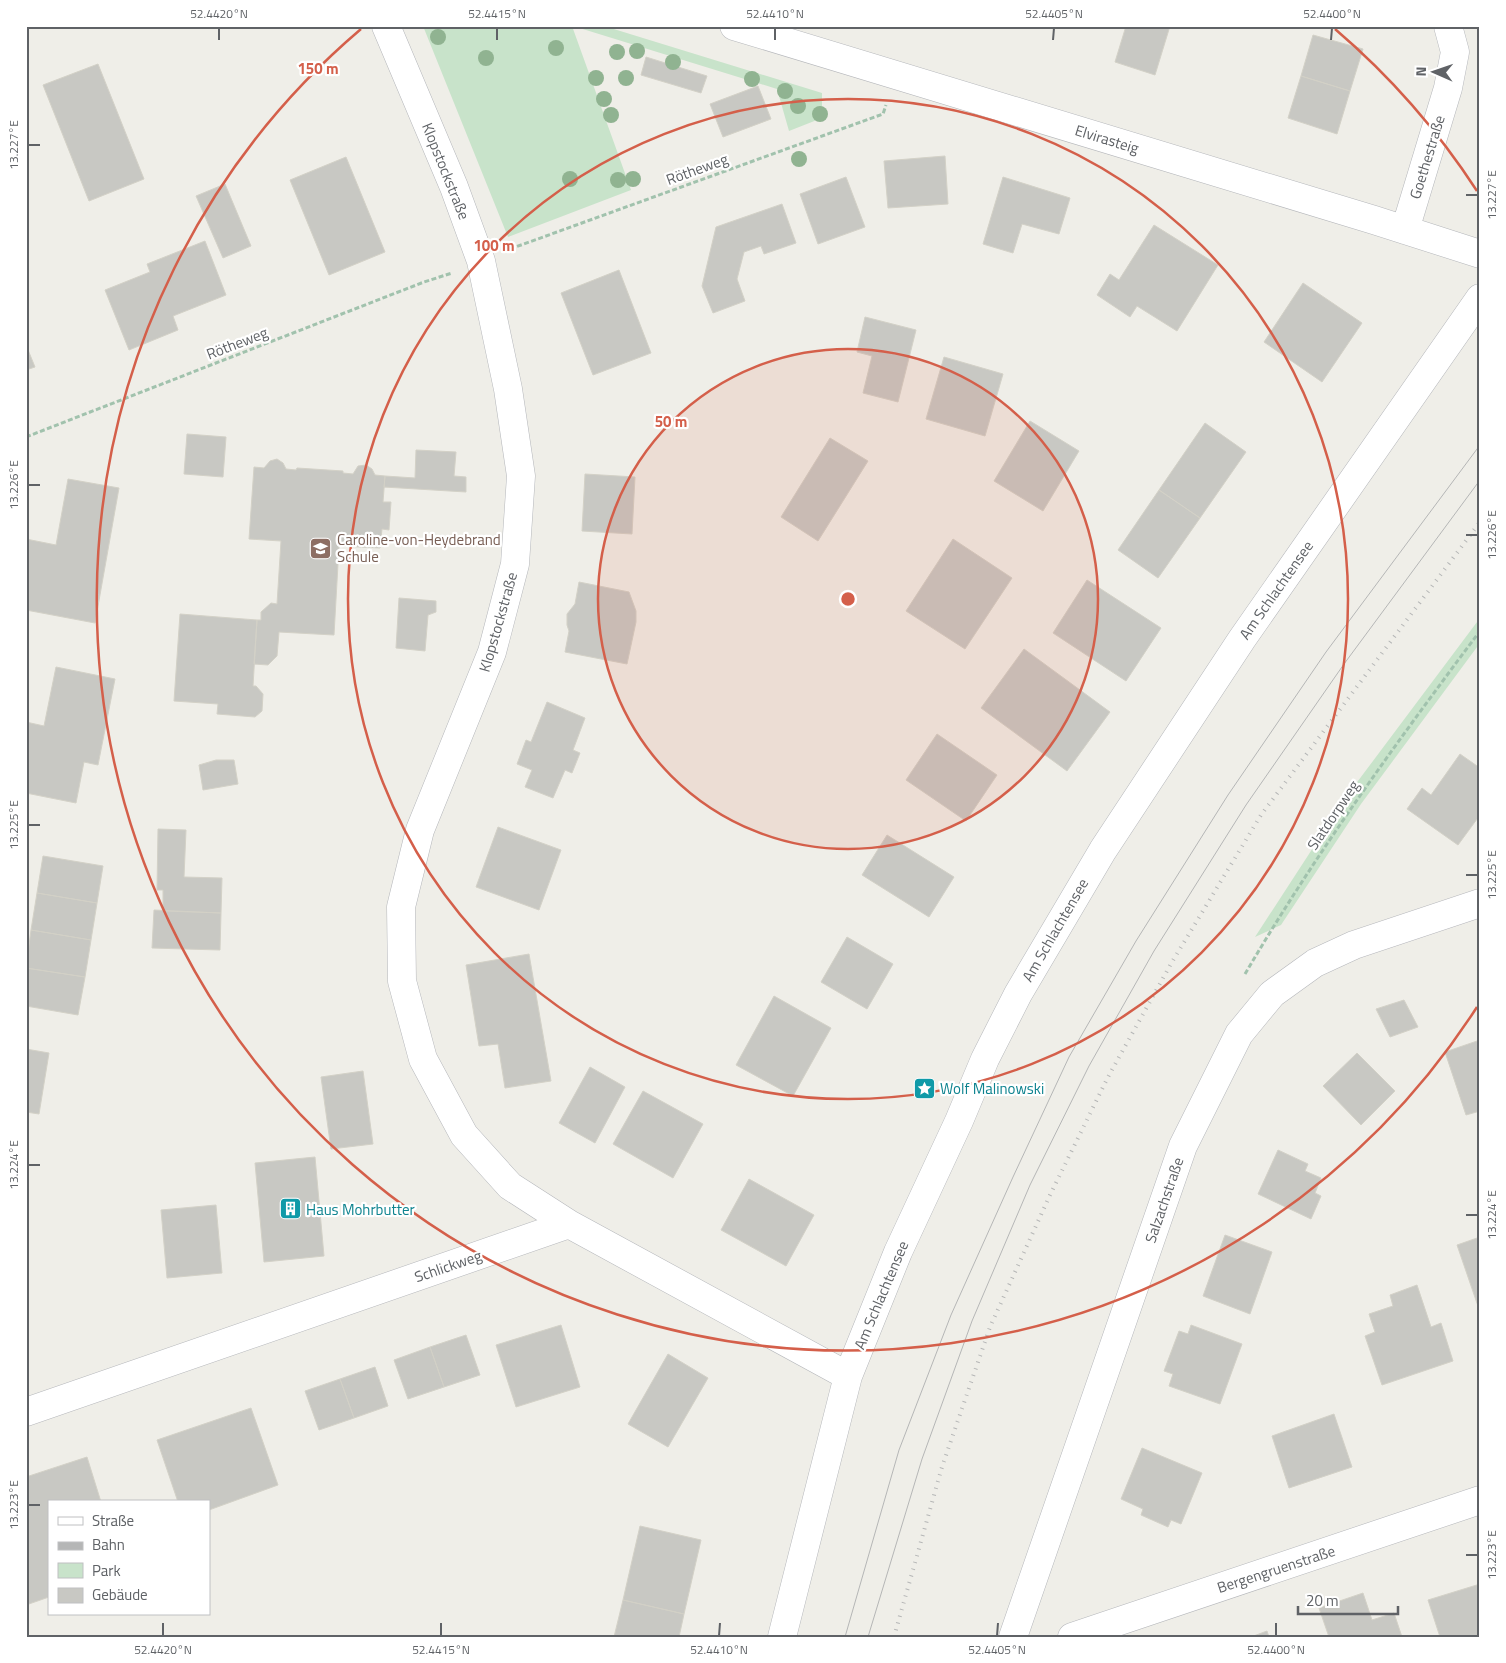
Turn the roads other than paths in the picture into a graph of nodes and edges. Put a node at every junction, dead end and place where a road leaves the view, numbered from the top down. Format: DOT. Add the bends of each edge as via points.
graph roads {
  1 [pos="386,26"];
  2 [pos="734,26"];
  3 [pos="1448,26"];
  4 [pos="1405,230"];
  5 [pos="1480,254"];
  6 [pos="1480,298"];
  7 [pos="1480,903"];
  8 [pos="569,1224"];
  9 [pos="848,1376"];
  10 [pos="26,1412"];
  11 [pos="1480,1500"];
  12 [pos="782,1637"];
  13 [pos="1013,1637"];
  14 [pos="1072,1637"];
  1 -- 8 [label="street, Klopstockstraße" via="481,261 508,389 521,476 515,564 492,652 420,830 401,907 402,981 423,1059 464,1135 510,1186"];
  2 -- 4 [label="street, Elvirasteig"];
  3 -- 4 [label="street, Goethestraße" via="1455,52 1448,88"];
  4 -- 5 [label="street, Elvirasteig"];
  6 -- 9 [label="street, Am Schlachtensee" via="1242,639 1078,891 1018,994 985,1059 898,1252"];
  7 -- 13 [label="street, Salzachstraße" via="1354,944 1315,963 1272,994 1239,1034 1183,1146"];
  8 -- 9 [label="street"];
  8 -- 10 [label="street, Schlickweg"];
  9 -- 12 [label="street, Am Schlachtensee"];
  11 -- 14 [label="street, Bergengruenstraße"];
}
